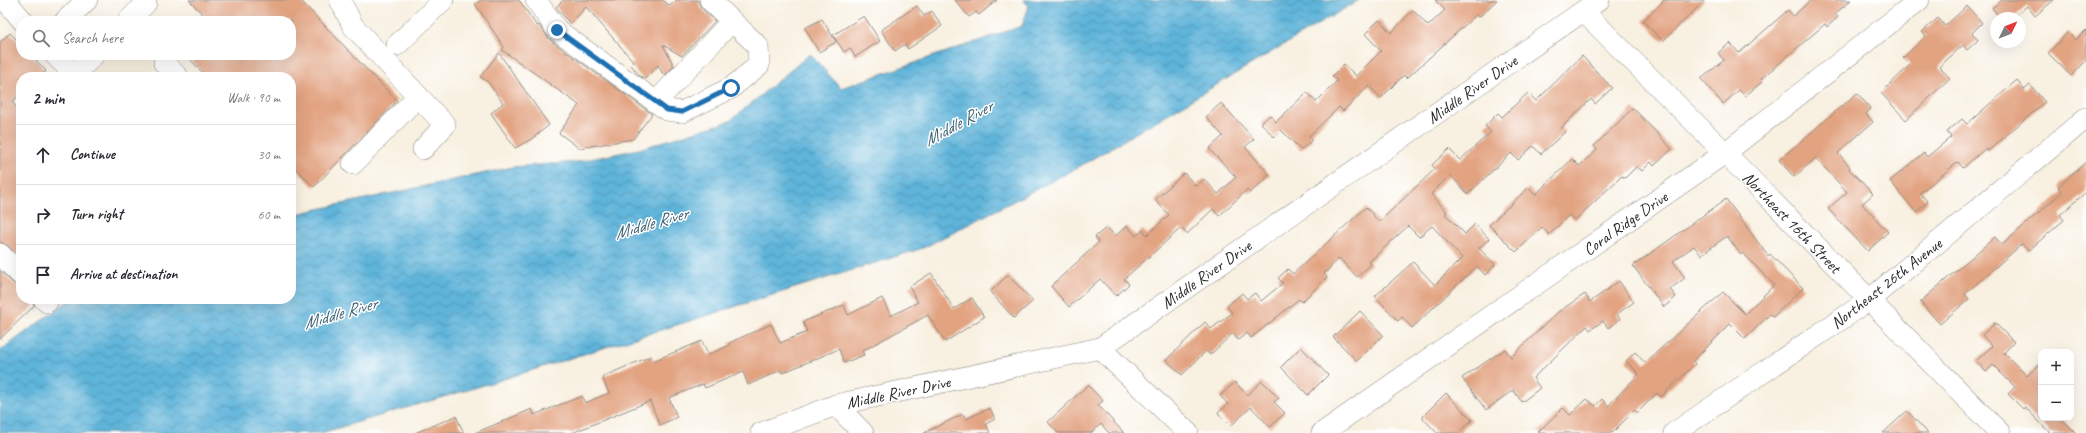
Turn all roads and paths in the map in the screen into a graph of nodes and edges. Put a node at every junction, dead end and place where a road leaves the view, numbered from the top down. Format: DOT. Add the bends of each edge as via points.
graph roads {
  1 [pos="6,0"];
  2 [pos="87,0"];
  3 [pos="340,0"];
  4 [pos="443,0"];
  5 [pos="536,0"];
  6 [pos="710,0"];
  7 [pos="1920,0"];
  8 [pos="146,3"];
  9 [pos="1591,6"];
  10 [pos="19,16"];
  11 [pos="70,16"];
  12 [pos="133,16"];
  13 [pos="732,21"];
  14 [pos="397,46"];
  15 [pos="85,60"];
  16 [pos="67,70"];
  17 [pos="418,96"];
  18 [pos="656,102"];
  19 [pos="2086,118"];
  20 [pos="423,149"];
  21 [pos="1725,153"];
  22 [pos="353,164"];
  23 [pos="0,254"];
  24 [pos="16,270"];
  25 [pos="1868,301"];
  26 [pos="1100,348"];
  27 [pos="836,405"];
  28 [pos="761,433"];
  29 [pos="863,433"];
  30 [pos="1188,433"];
  31 [pos="1322,433"];
  32 [pos="1674,433"];
  33 [pos="2000,433"];
  1 -- 10 [label="street"];
  2 -- 11 [label="street"];
  3 -- 17 [label="street" via="353,26"];
  4 -- 14 [label="street"];
  5 -- 18 [label="street" via="557,30"];
  6 -- 13 [label="street"];
  7 -- 21 [label="street, Coral Ridge Drive"];
  8 -- 12 [label="street"];
  9 -- 21 [label="street, Northeast 16th Street"];
  9 -- 26 [label="street, Middle River Drive"];
  13 -- 18 [label="street"];
  13 -- 18 [label="street" via="758,46 759,65 731,88 682,112 667,110"];
  15 -- 16 [label="street"];
  17 -- 20 [label="street" via="445,125"];
  17 -- 22 [label="street"];
  19 -- 25 [label="street, Northeast 26th Avenue"];
  21 -- 25 [label="street, Northeast 16th Street"];
  21 -- 31 [label="street, Coral Ridge Drive"];
  23 -- 24 [label="street"];
  25 -- 32 [label="street, Northeast 26th Avenue"];
  25 -- 33 [label="street, Northeast 16th Street"];
  26 -- 27 [label="street, Middle River Drive"];
  26 -- 30 [label="street"];
  27 -- 28 [label="street, Middle River Drive"];
  27 -- 29 [label="street"];
}
